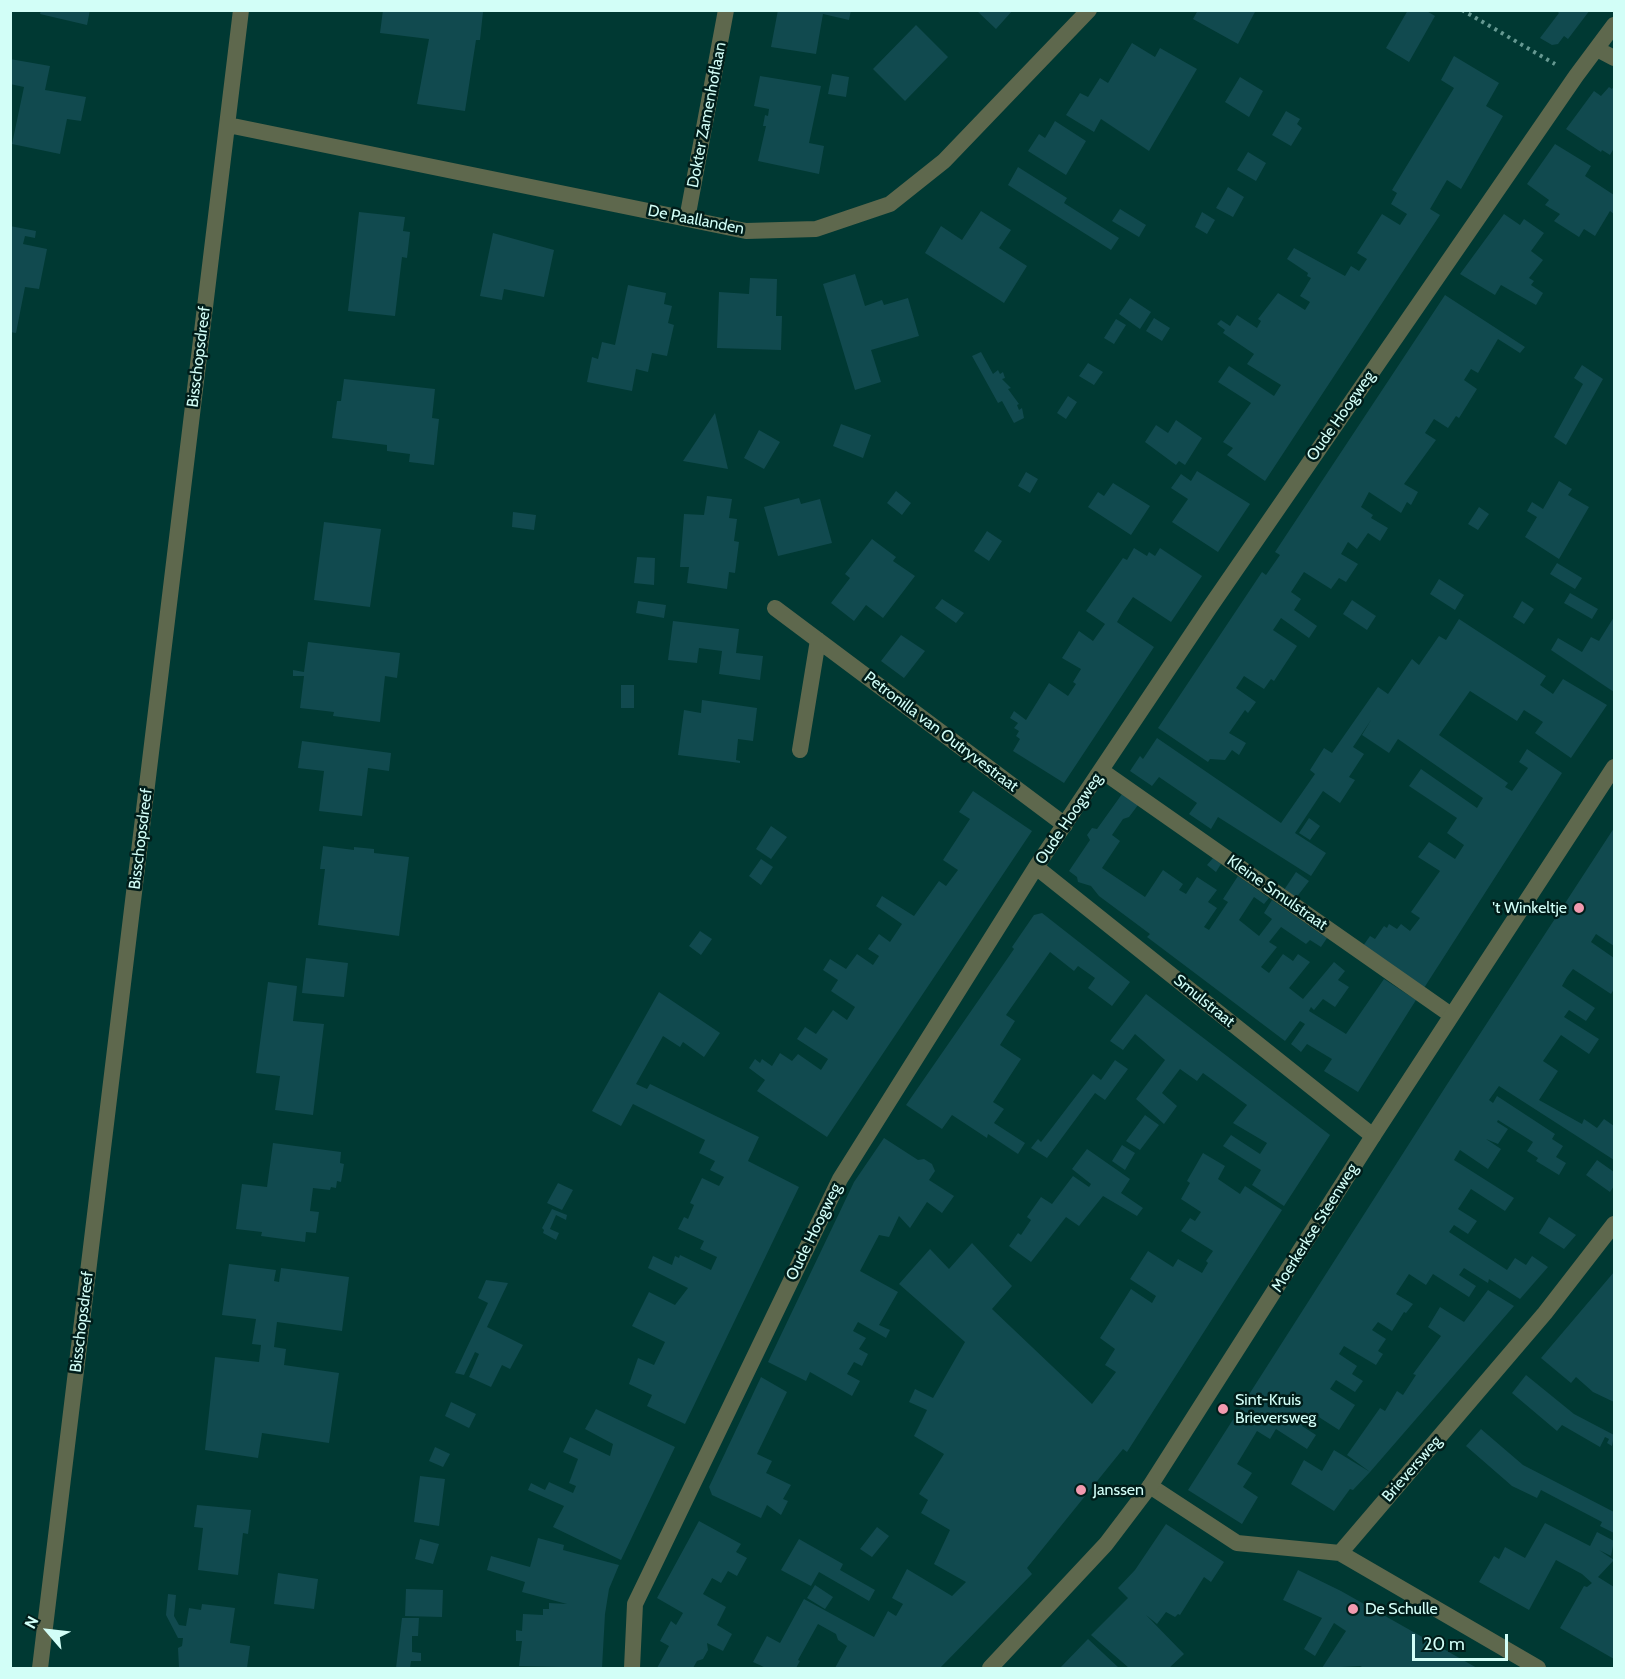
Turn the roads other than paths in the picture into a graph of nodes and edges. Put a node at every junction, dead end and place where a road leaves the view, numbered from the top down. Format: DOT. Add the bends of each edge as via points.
graph roads {
  1 [pos="242,10"];
  2 [pos="726,10"];
  3 [pos="1089,10"];
  4 [pos="1614,25"];
  5 [pos="1597,49"];
  6 [pos="1614,58"];
  7 [pos="228,125"];
  8 [pos="687,219"];
  9 [pos="775,608"];
  10 [pos="818,640"];
  11 [pos="800,750"];
  12 [pos="1614,767"];
  13 [pos="1102,771"];
  14 [pos="1065,825"];
  15 [pos="1036,867"];
  16 [pos="1451,1015"];
  17 [pos="1373,1136"];
  18 [pos="1614,1224"];
  19 [pos="1150,1486"];
  20 [pos="1340,1553"];
  21 [pos="40,1668"];
  22 [pos="632,1668"];
  23 [pos="990,1668"];
  24 [pos="1538,1668"];
  1 -- 7 [label="street, Bisschopsdreef"];
  2 -- 8 [label="street, Dokter Zamenhoflaan"];
  3 -- 8 [label="street, De Paallanden" via="944,161 890,204 816,229 746,231"];
  4 -- 5 [label="street, Oude Hoogweg"];
  5 -- 6 [label="street"];
  5 -- 13 [label="street, Oude Hoogweg" via="1216,597"];
  7 -- 8 [label="street, De Paallanden"];
  7 -- 21 [label="street, Bisschopsdreef"];
  9 -- 10 [label="street, Petronilla van Outryvestraat"];
  10 -- 11 [label="street"];
  10 -- 14 [label="street, Petronilla van Outryvestraat"];
  12 -- 16 [label="street, Moerkerkse Steenweg"];
  13 -- 14 [label="street, Oude Hoogweg"];
  13 -- 16 [label="street, Kleine Smulstraat"];
  14 -- 15 [label="street, Oude Hoogweg"];
  15 -- 17 [label="street, Smulstraat"];
  15 -- 22 [label="street, Oude Hoogweg" via="840,1179 635,1604"];
  16 -- 17 [label="street, Moerkerkse Steenweg"];
  17 -- 19 [label="street, Moerkerkse Steenweg"];
  18 -- 20 [label="street, Brieversweg" via="1545,1313"];
  19 -- 20 [label="street" via="1237,1543"];
  19 -- 23 [label="street, Moerkerkse Steenweg" via="1106,1544"];
  20 -- 24 [label="street"];
}
